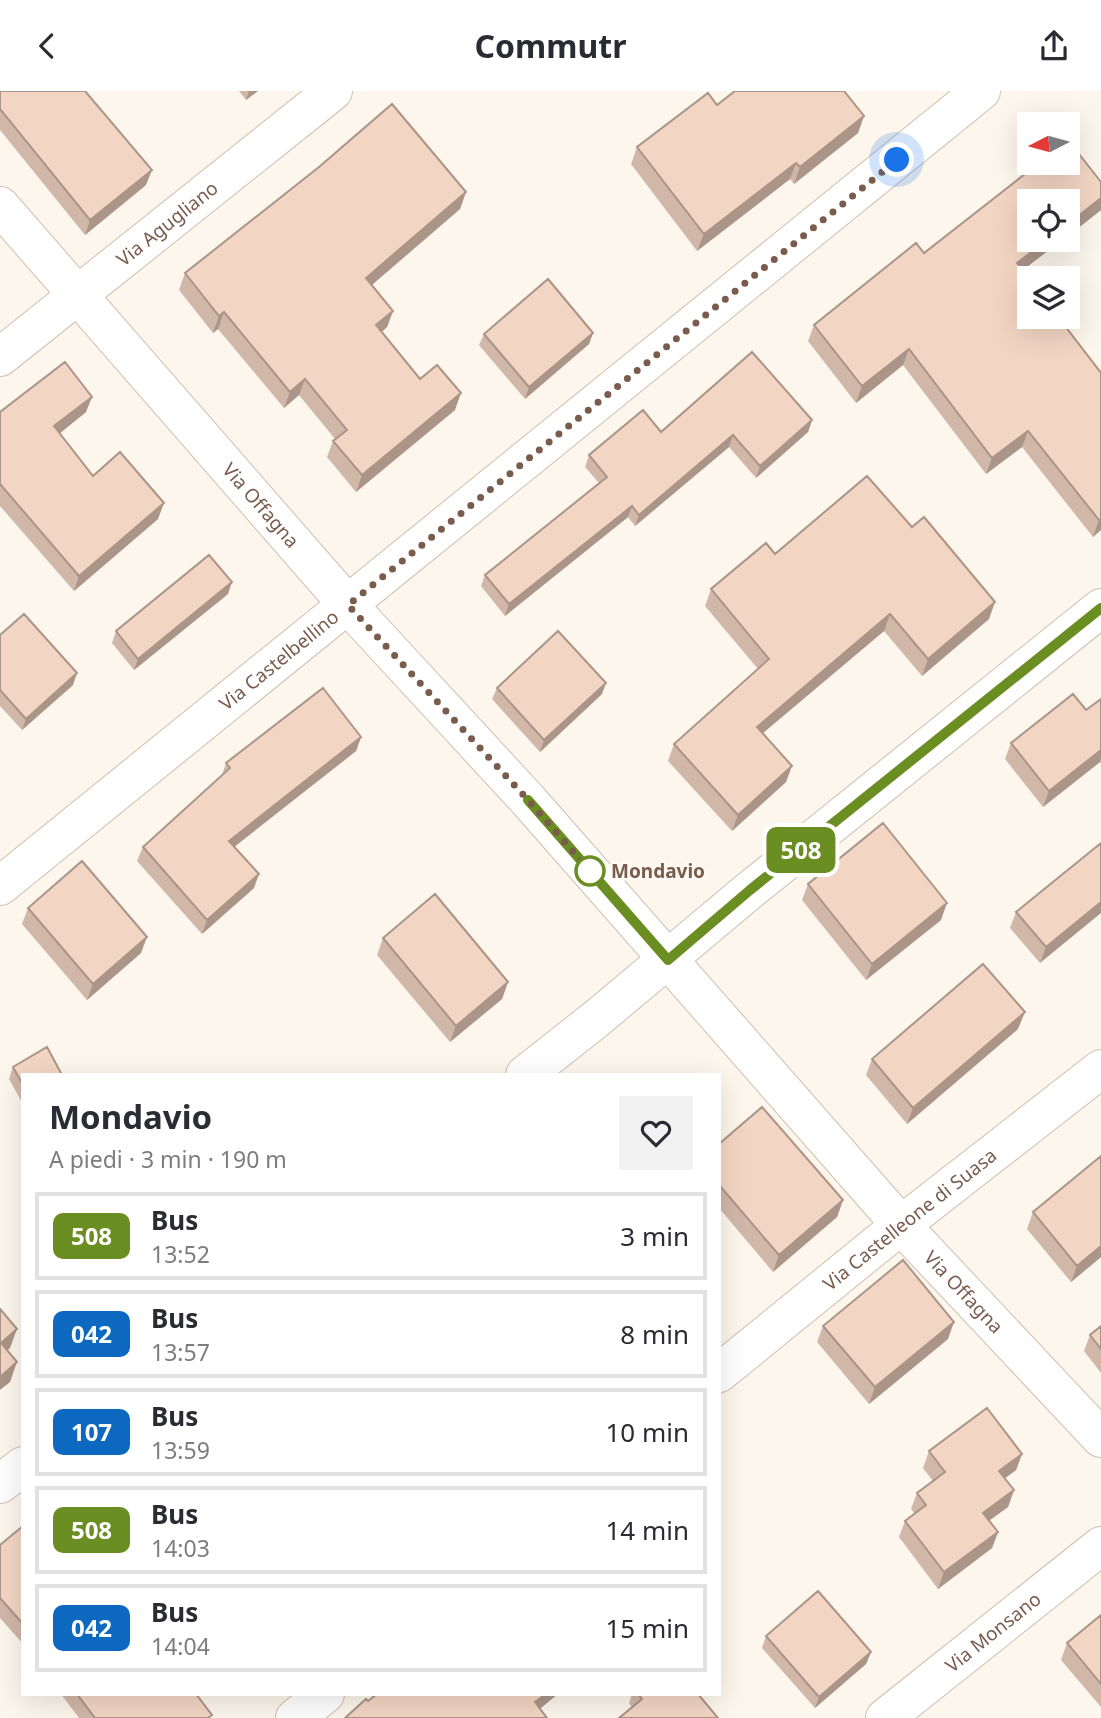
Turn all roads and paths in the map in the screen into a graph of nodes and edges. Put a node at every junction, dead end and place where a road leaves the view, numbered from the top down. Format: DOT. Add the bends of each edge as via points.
graph roads {
  1 [pos="333,91"];
  2 [pos="981,91"];
  3 [pos="0,205"];
  4 [pos="79,294"];
  5 [pos="0,357"];
  6 [pos="348,605"];
  7 [pos="1101,608"];
  8 [pos="0,885"];
  9 [pos="668,960"];
  10 [pos="1101,1069"];
  11 [pos="528,1073"];
  12 [pos="901,1225"];
  13 [pos="721,1371"];
  14 [pos="1101,1438"];
  15 [pos="21,1468"];
  16 [pos="0,1484"];
  17 [pos="1101,1546"];
  18 [pos="322,1696"];
  19 [pos="295,1718"];
  20 [pos="885,1718"];
  1 -- 4 [label="street, Via Agugliano"];
  2 -- 6 [label="street, Via Castelbellino"];
  3 -- 4 [label="street, Via Offagna"];
  4 -- 5 [label="street, Via Agugliano"];
  4 -- 6 [label="street, Via Offagna"];
  6 -- 8 [label="street, Via Castelbellino"];
  6 -- 9 [label="street, Via Offagna"];
  7 -- 9 [label="street"];
  9 -- 11 [label="street"];
  9 -- 12 [label="street, Via Offagna"];
  10 -- 12 [label="street, Via Castelleone di Suasa"];
  12 -- 13 [label="street, Via Castelleone di Suasa"];
  12 -- 14 [label="street, Via Offagna"];
  15 -- 16 [label="street"];
  17 -- 20 [label="street, Via Monsano"];
  18 -- 19 [label="street"];
}
